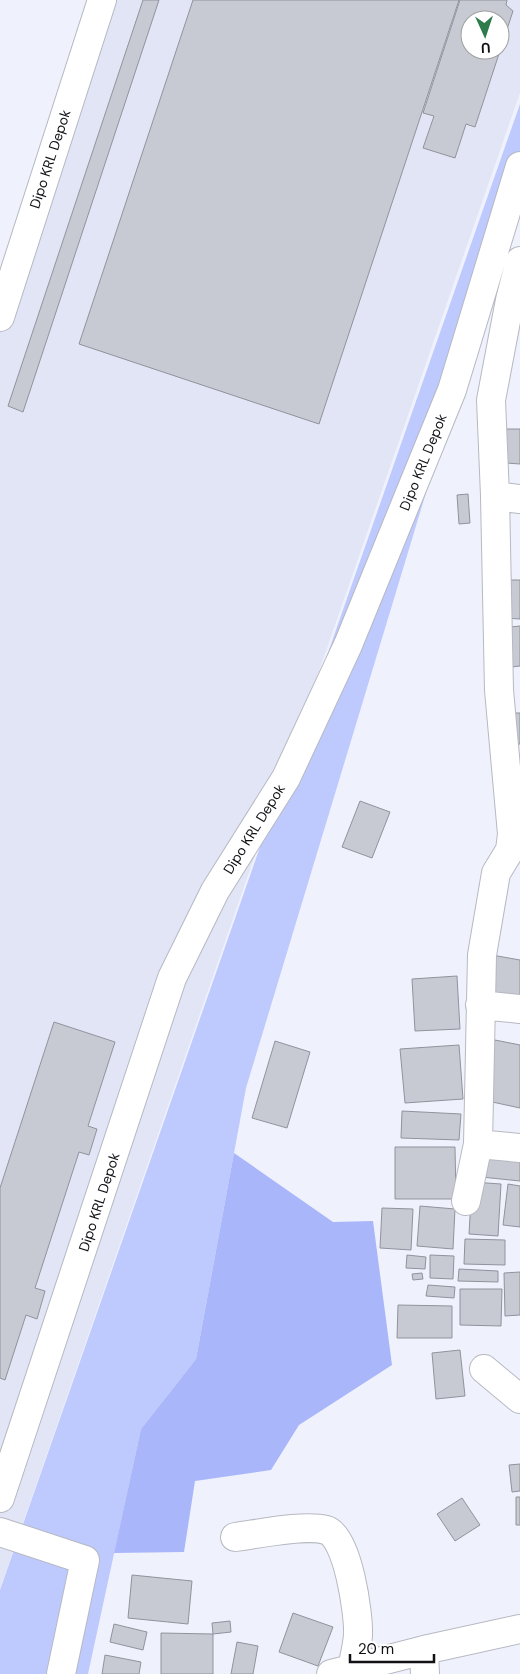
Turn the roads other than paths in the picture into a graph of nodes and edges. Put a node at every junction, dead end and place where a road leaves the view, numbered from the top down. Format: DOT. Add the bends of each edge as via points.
graph roads {
  1 [pos="102,0"];
  2 [pos="520,166"];
  3 [pos="520,261"];
  4 [pos="0,317"];
  5 [pos="507,498"];
  6 [pos="515,851"];
  7 [pos="480,1005"];
  8 [pos="520,1008"];
  9 [pos="478,1144"];
  10 [pos="520,1148"];
  11 [pos="466,1201"];
  12 [pos="484,1369"];
  13 [pos="520,1399"];
  14 [pos="0,1498"];
  15 [pos="0,1532"];
  16 [pos="234,1537"];
  17 [pos="520,1629"];
  18 [pos="424,1662"];
  19 [pos="342,1672"];
  20 [pos="61,1674"];
  1 -- 4 [label="street, Dipo KRL Depok"];
  2 -- 14 [label="street, Dipo KRL Depok" via="452,390 348,644 286,778 215,891 172,978"];
  3 -- 5 [label="street" via="491,400"];
  5 -- 6 [label="street" via="499,690"];
  6 -- 7 [label="street" via="496,873 482,955"];
  7 -- 8 [label="street"];
  7 -- 9 [label="street"];
  9 -- 10 [label="street"];
  9 -- 11 [label="street"];
  12 -- 13 [label="street"];
  15 -- 20 [label="street" via="85,1560"];
  16 -- 19 [label="street" via="308,1529 332,1532 338,1540 351,1579 357,1609 358,1635"];
  17 -- 18 [label="street"];
  18 -- 19 [label="street"];
}
